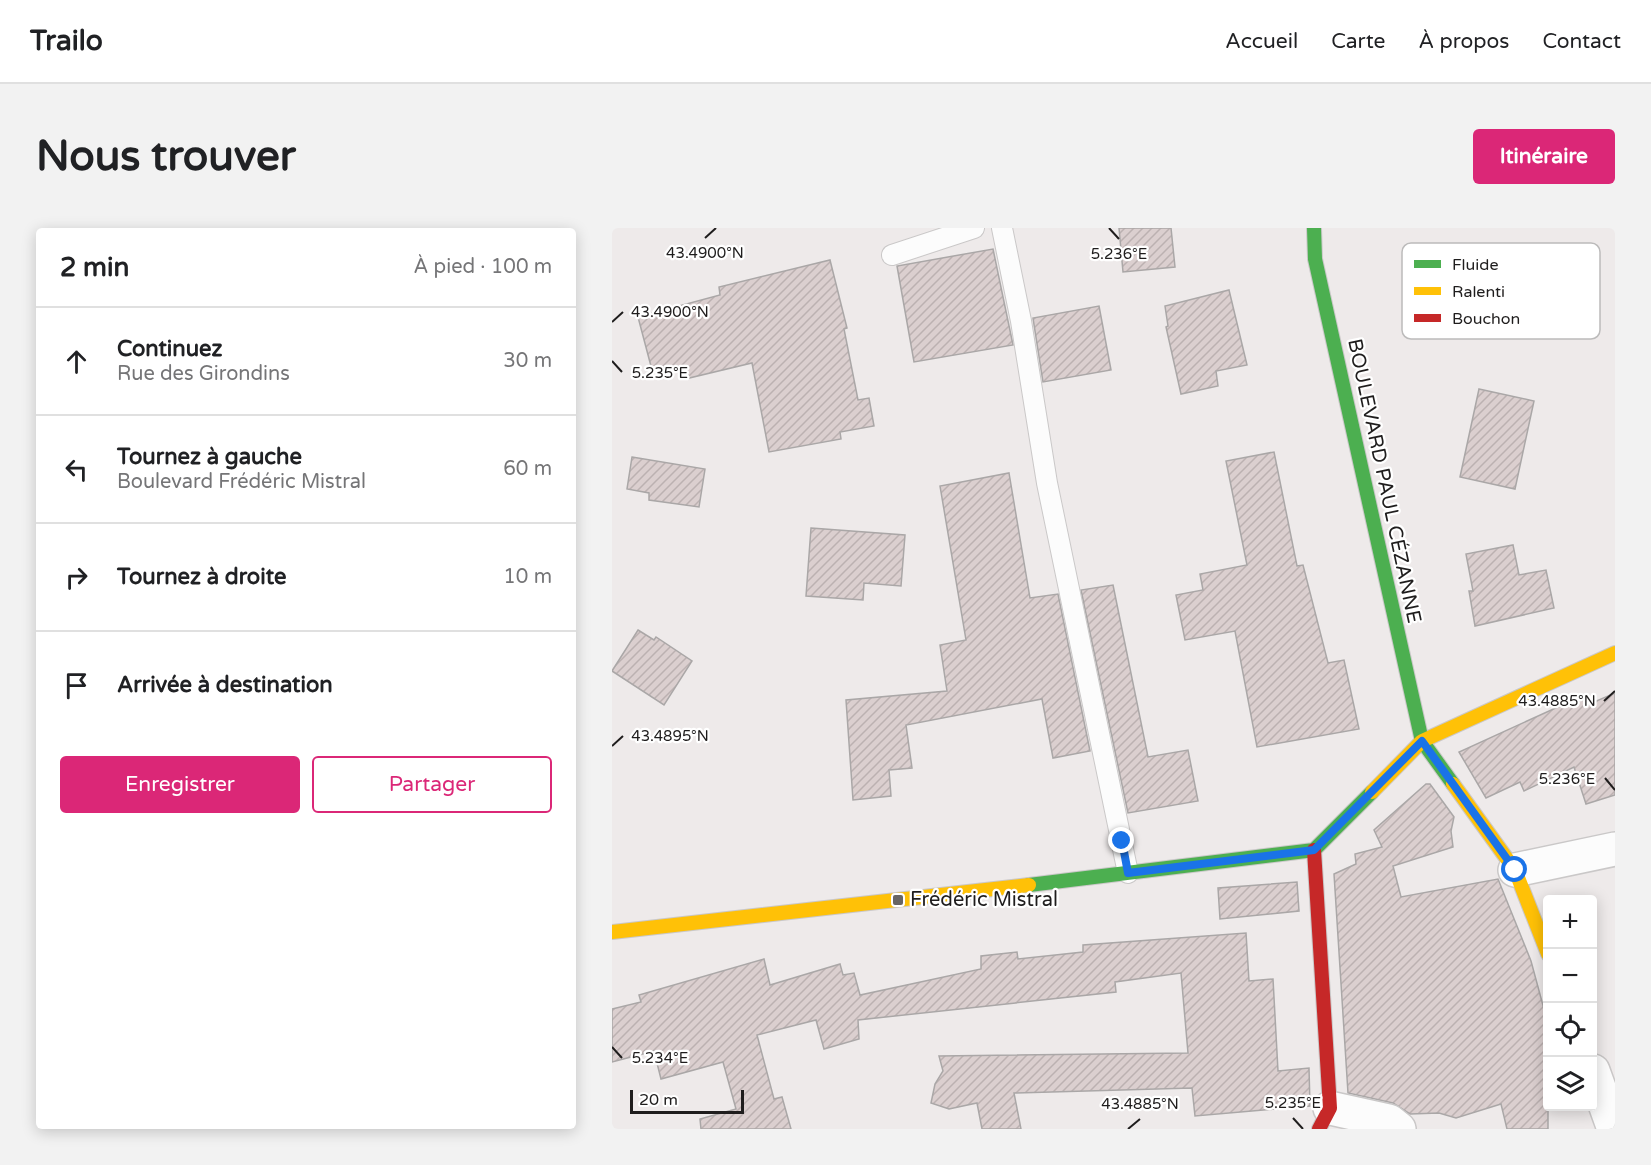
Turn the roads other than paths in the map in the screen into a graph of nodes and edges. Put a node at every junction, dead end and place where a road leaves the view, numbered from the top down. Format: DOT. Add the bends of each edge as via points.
graph roads {
  1 [pos="974,228"];
  2 [pos="1002,228"];
  3 [pos="1314,228"];
  4 [pos="892,255"];
  5 [pos="1615,653"];
  6 [pos="1422,741"];
  7 [pos="1615,849"];
  8 [pos="1314,850"];
  9 [pos="1515,870"];
  10 [pos="1128,873"];
  11 [pos="612,932"];
  12 [pos="1546,949"];
  13 [pos="1597,1081"];
  14 [pos="1324,1119"];
  15 [pos="1613,1123"];
  16 [pos="1399,1129"];
  1 -- 4 [label="lane"];
  2 -- 10 [label="lane" via="1047,483"];
  3 -- 6 [label="street, BOULEVARD PAUL CÉZANNE" via="1315,259"];
  5 -- 6 [label="street"];
  6 -- 8 [label="street"];
  6 -- 9 [label="street"];
  7 -- 9 [label="street"];
  8 -- 10 [label="street"];
  8 -- 14 [label="street"];
  9 -- 12 [label="street"];
  10 -- 11 [label="street"];
  13 -- 15 [label="street"];
  14 -- 16 [label="street" via="1389,1121"];
}
